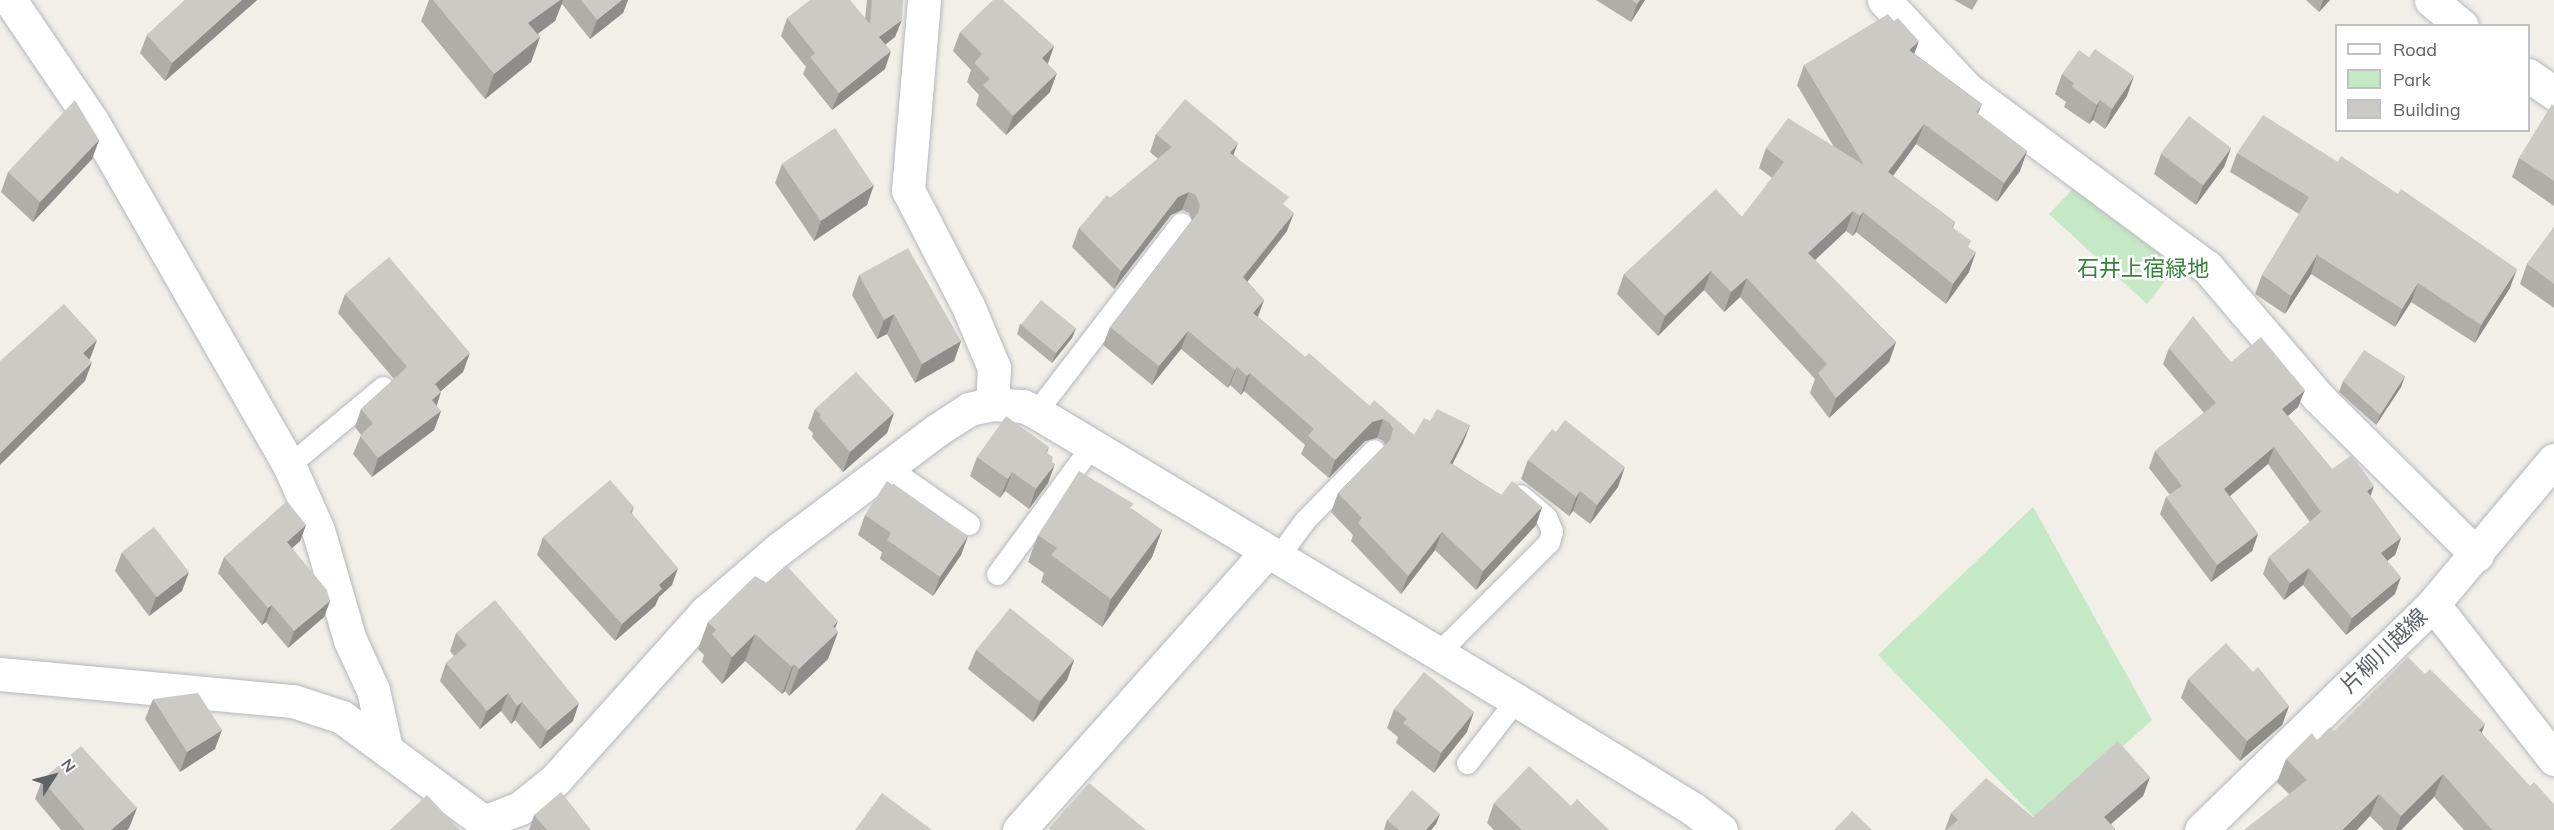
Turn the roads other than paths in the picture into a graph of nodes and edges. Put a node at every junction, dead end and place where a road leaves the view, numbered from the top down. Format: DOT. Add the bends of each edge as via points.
graph roads {
  1 [pos="10,0"];
  2 [pos="924,0"];
  3 [pos="1884,0"];
  4 [pos="2431,0"];
  5 [pos="2460,24"];
  6 [pos="2530,76"];
  7 [pos="2554,93"];
  8 [pos="1181,222"];
  9 [pos="383,387"];
  10 [pos="992,404"];
  11 [pos="1036,412"];
  12 [pos="1092,445"];
  13 [pos="1374,450"];
  14 [pos="2554,460"];
  15 [pos="289,465"];
  16 [pos="888,467"];
  17 [pos="1511,488"];
  18 [pos="969,524"];
  19 [pos="1272,555"];
  20 [pos="2477,555"];
  21 [pos="997,574"];
  22 [pos="2433,604"];
  23 [pos="1437,654"];
  24 [pos="0,674"];
  25 [pos="1516,700"];
  26 [pos="386,748"];
  27 [pos="2554,759"];
  28 [pos="1467,764"];
  29 [pos="486,826"];
  30 [pos="1019,830"];
  31 [pos="1721,830"];
  32 [pos="2201,830"];
  1 -- 15 [label="street" via="92,121"];
  2 -- 10 [label="street" via="908,190 968,306 994,368"];
  3 -- 20 [label="street" via="1967,89 2207,267 2318,397"];
  4 -- 5 [label="street"];
  6 -- 7 [label="street"];
  8 -- 11 [label="lane"];
  9 -- 15 [label="lane"];
  10 -- 11 [label="street" via="1023,406"];
  10 -- 16 [label="street" via="969,409"];
  11 -- 12 [label="street"];
  12 -- 19 [label="street"];
  12 -- 21 [label="lane"];
  13 -- 19 [label="lane"];
  14 -- 20 [label="street, 片柳川越線"];
  15 -- 26 [label="street" via="318,530 350,640 373,690"];
  16 -- 18 [label="lane"];
  16 -- 29 [label="street" via="779,549 706,612 555,780 520,808"];
  17 -- 23 [label="lane" via="1546,517 1552,531 1549,542"];
  19 -- 23 [label="street"];
  19 -- 30 [label="street"];
  20 -- 22 [label="street, 片柳川越線"];
  22 -- 27 [label="street"];
  22 -- 32 [label="street, 片柳川越線"];
  23 -- 25 [label="street"];
  24 -- 26 [label="street" via="293,701 342,717"];
  25 -- 28 [label="lane"];
  25 -- 31 [label="street" via="1693,808"];
  26 -- 29 [label="street"];
}
